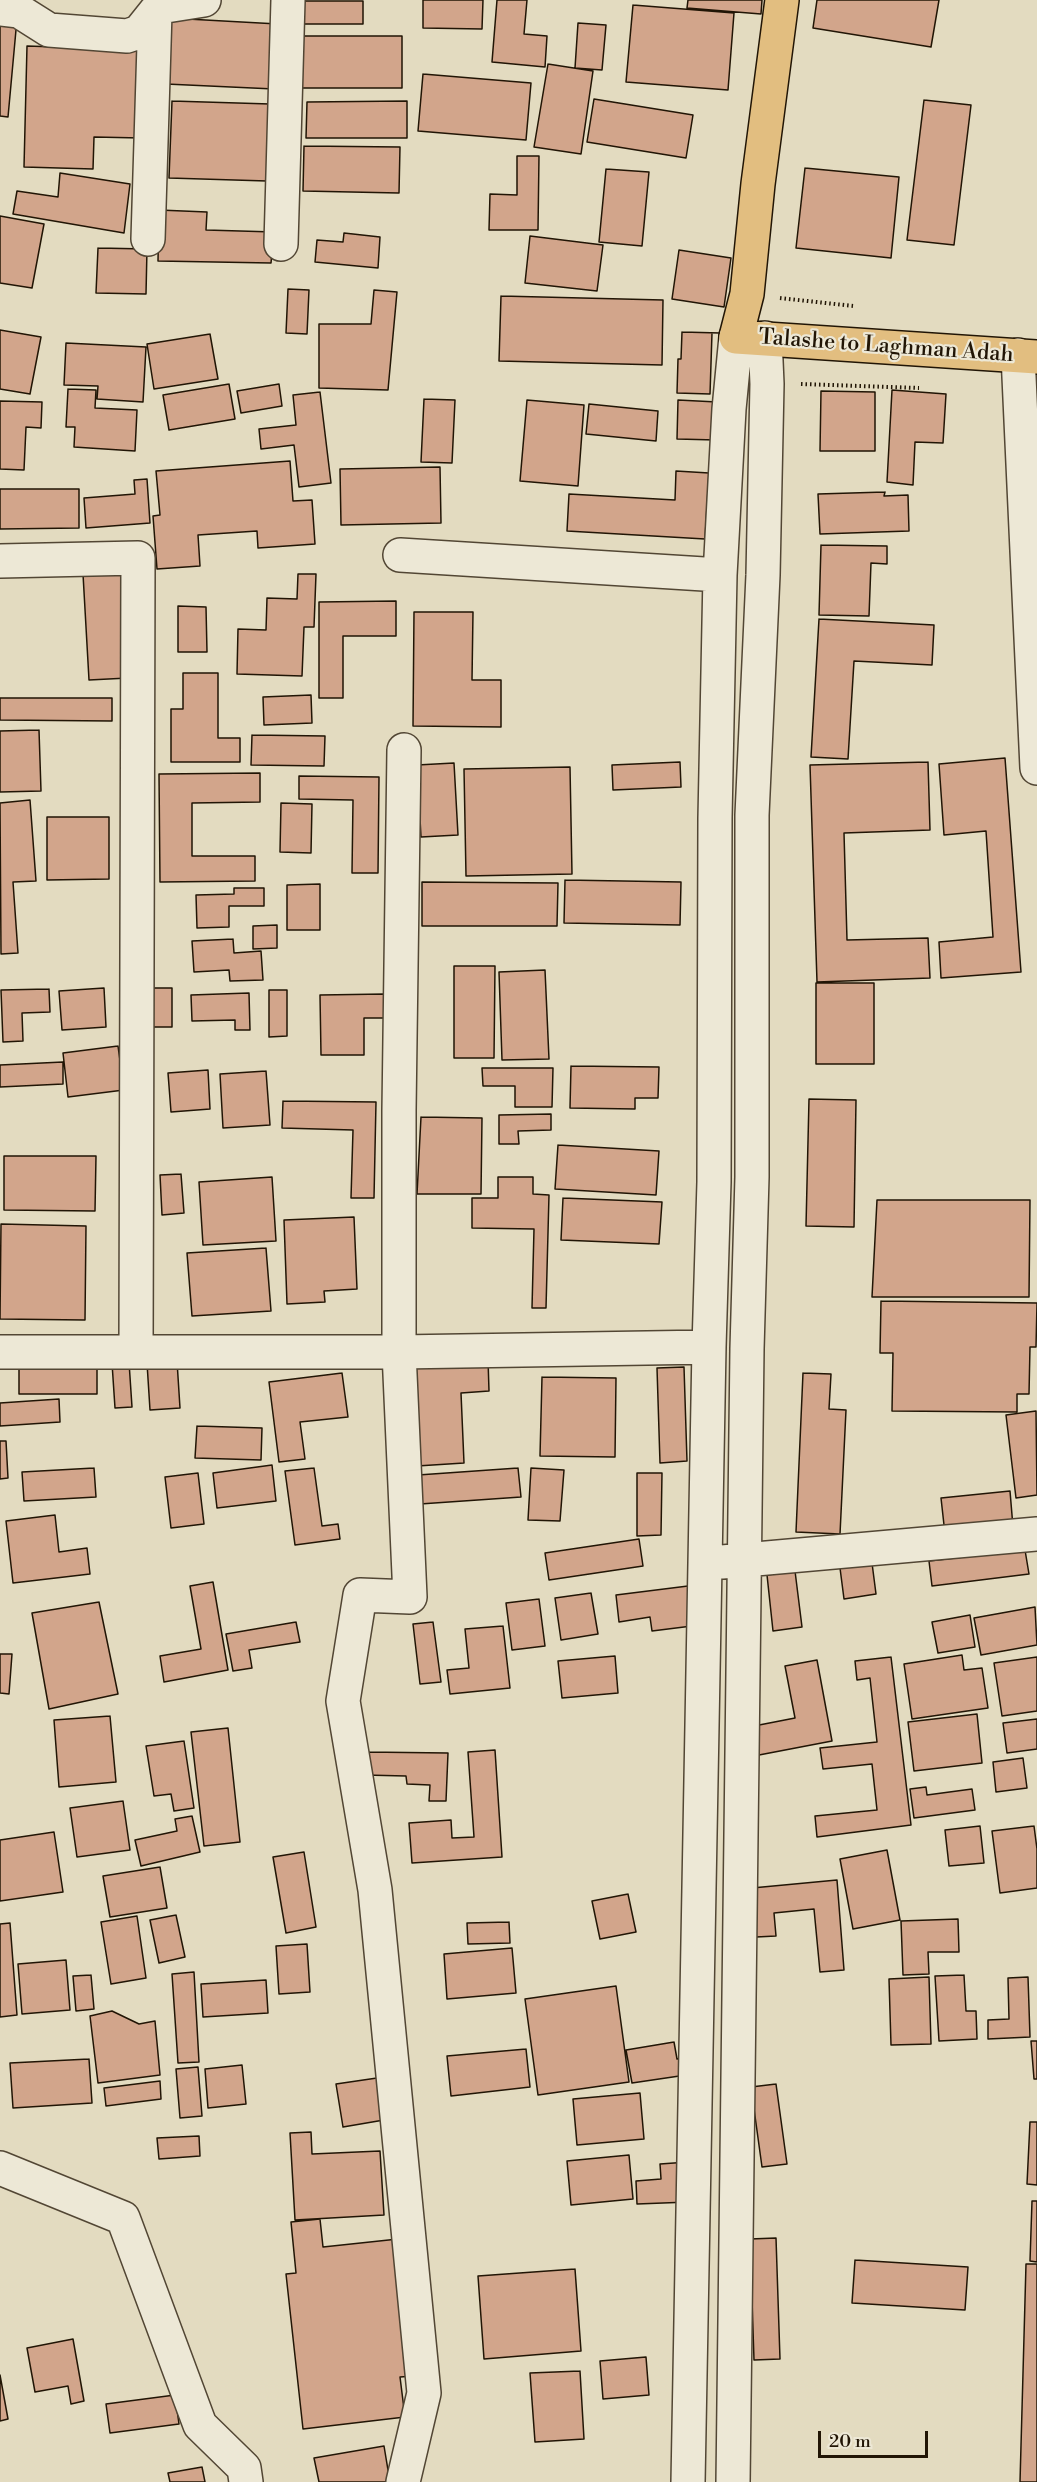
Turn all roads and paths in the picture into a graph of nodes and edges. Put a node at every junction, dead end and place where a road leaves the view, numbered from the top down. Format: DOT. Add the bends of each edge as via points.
graph roads {
  1 [pos="204,0"];
  2 [pos="288,0"];
  3 [pos="782,0"];
  4 [pos="0,9"];
  5 [pos="155,12"];
  6 [pos="148,239"];
  7 [pos="281,244"];
  8 [pos="750,338"];
  9 [pos="1027,356"];
  10 [pos="767,384"];
  11 [pos="928,388"];
  12 [pos="400,555"];
  13 [pos="0,561"];
  14 [pos="720,575"];
  15 [pos="404,750"];
  16 [pos="1037,776"];
  17 [pos="709,1347"];
  18 [pos="0,1352"];
  19 [pos="136,1352"];
  20 [pos="399,1352"];
  21 [pos="1037,1534"];
  22 [pos="745,1561"];
  23 [pos="705,1563"];
  24 [pos="0,2168"];
  25 [pos="246,2482"];
  26 [pos="404,2482"];
  27 [pos="688,2482"];
  28 [pos="733,2482"];
  1 -- 5 [label="street" via="166,6"];
  2 -- 7 [label="street"];
  3 -- 8 [label="main road" via="747,294"];
  4 -- 5 [label="street" via="19,11 49,30 128,36 139,32"];
  5 -- 6 [label="street"];
  8 -- 9 [label="main road, Talashe to Laghman Adah"];
  8 -- 10 [label="street"];
  8 -- 14 [label="street" via="729,408"];
  9 -- 16 [label="street"];
  10 -- 11 [label="path"];
  10 -- 22 [label="street" via="752,815 752,1177"];
  12 -- 14 [label="street"];
  13 -- 19 [label="street" via="138,558"];
  14 -- 17 [label="street"];
  15 -- 20 [label="street"];
  17 -- 20 [label="street"];
  17 -- 23 [label="street"];
  18 -- 19 [label="street"];
  19 -- 20 [label="street"];
  20 -- 26 [label="street" via="410,1598 360,1595 344,1701 375,1890 424,2393"];
  21 -- 22 [label="street"];
  22 -- 23 [label="street"];
  22 -- 28 [label="street"];
  23 -- 27 [label="street"];
  24 -- 25 [label="street" via="123,2217 200,2425 244,2468"];
}
